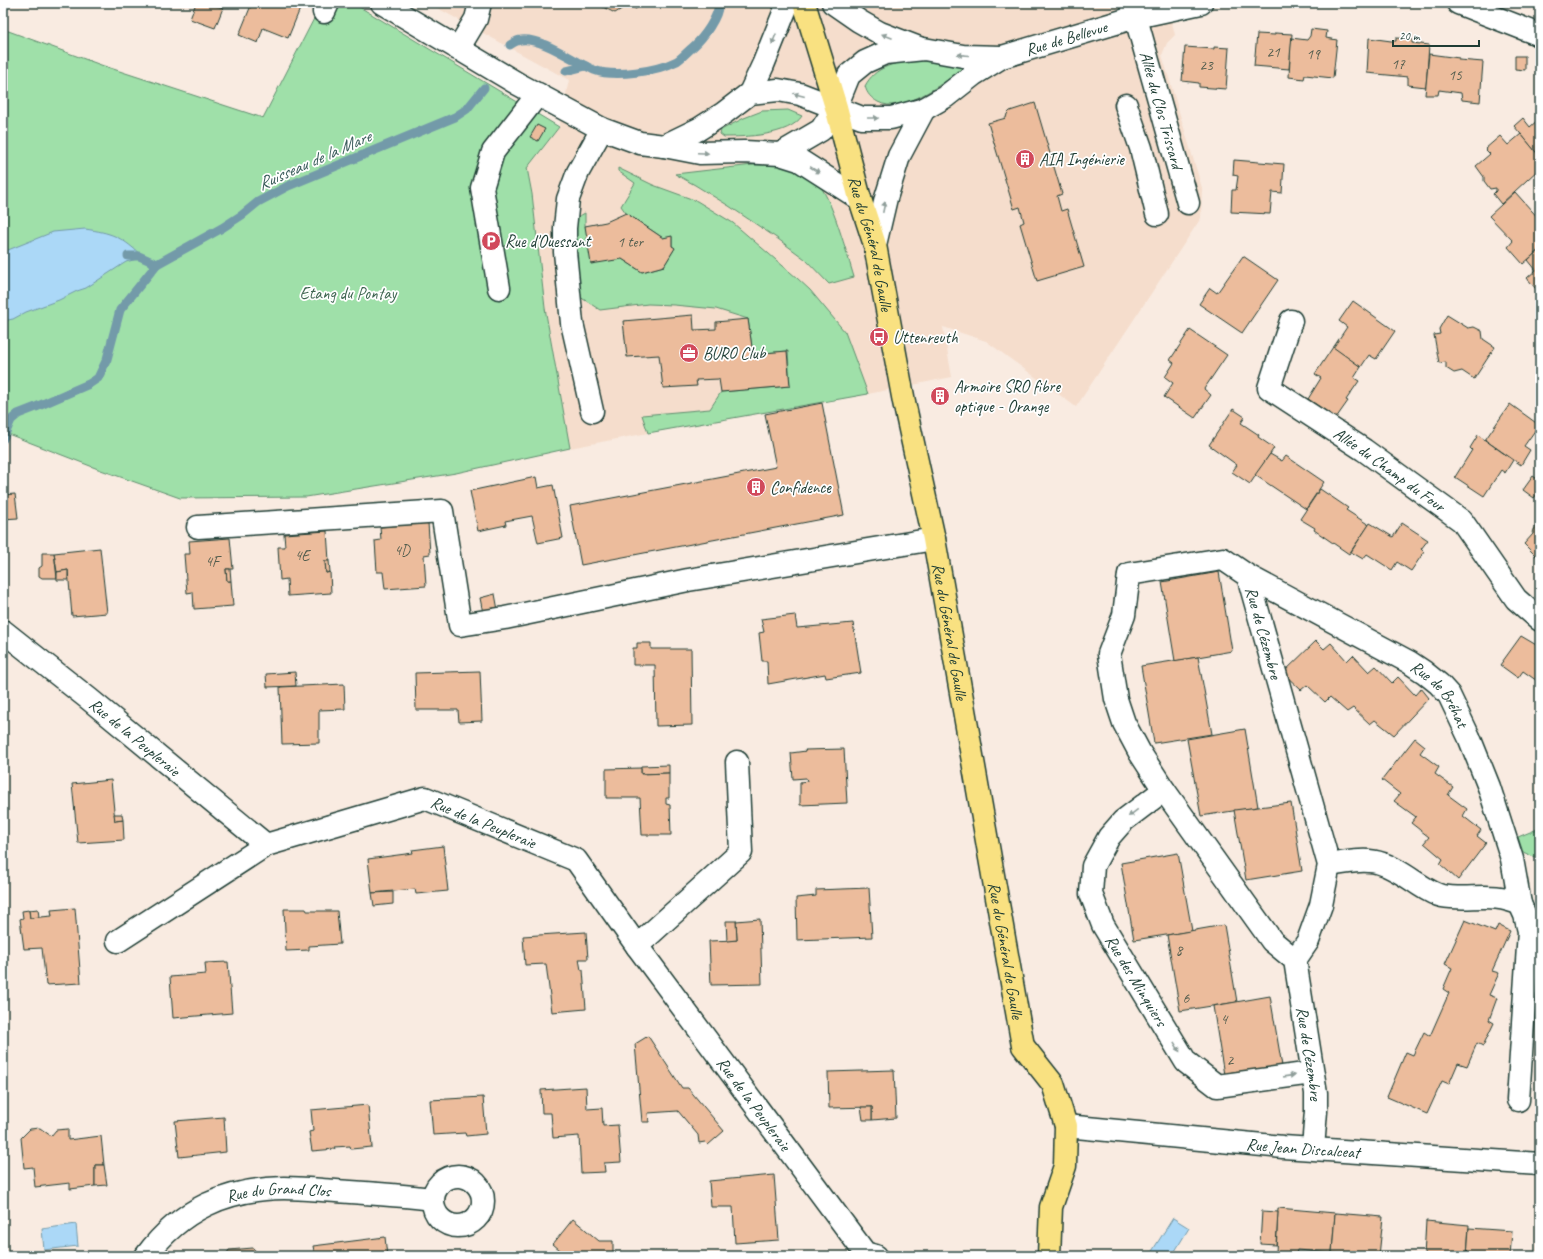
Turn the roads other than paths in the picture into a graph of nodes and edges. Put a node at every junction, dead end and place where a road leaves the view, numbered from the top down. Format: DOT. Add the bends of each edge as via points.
graph roads {
  1 [pos="382,3"];
  2 [pos="480,3"];
  3 [pos="788,3"];
  4 [pos="804,3"];
  5 [pos="833,3"];
  6 [pos="1201,3"];
  7 [pos="1458,3"];
  8 [pos="1134,10"];
  9 [pos="1540,35"];
  10 [pos="458,49"];
  11 [pos="924,49"];
  12 [pos="1002,57"];
  13 [pos="750,93"];
  14 [pos="538,94"];
  15 [pos="1126,105"];
  16 [pos="836,107"];
  17 [pos="924,109"];
  18 [pos="602,129"];
  19 [pos="1170,142"];
  20 [pos="664,146"];
  21 [pos="1141,148"];
  22 [pos="780,154"];
  23 [pos="860,199"];
  24 [pos="1188,203"];
  25 [pos="1157,214"];
  26 [pos="875,245"];
  27 [pos="499,288"];
  28 [pos="1291,321"];
  29 [pos="592,411"];
  30 [pos="198,527"];
  31 [pos="934,539"];
  32 [pos="1248,576"];
  33 [pos="1540,620"];
  34 [pos="3,631"];
  35 [pos="737,762"];
  36 [pos="1164,790"];
  37 [pos="266,845"];
  38 [pos="1329,865"];
  39 [pos="1520,904"];
  40 [pos="118,941"];
  41 [pos="637,946"];
  42 [pos="1295,960"];
  43 [pos="1312,1073"];
  44 [pos="1518,1100"];
  45 [pos="1066,1126"];
  46 [pos="1313,1148"];
  47 [pos="1540,1164"];
  48 [pos="433,1199"];
  49 [pos="146,1256"];
  50 [pos="876,1256"];
  51 [pos="1049,1256"];
  1 -- 10 [label="street"];
  2 -- 10 [label="street" via="476,19"];
  3 -- 13 [label="street, one-way"];
  4 -- 16 [label="main road, Rue du Général de Gaulle"];
  11 -- 5 [label="street, Rue de Bellevue, one-way" via="880,33"];
  6 -- 8 [label="street, Rue de Bellevue"];
  7 -- 9 [label="street"];
  8 -- 12 [label="street, Rue de Bellevue"];
  8 -- 19 [label="street, Allée du Clos Trissard"];
  10 -- 14 [label="street"];
  12 -- 11 [label="street, Rue de Bellevue, one-way" via="963,56"];
  11 -- 16 [label="street, Rue de Bellevue" via="885,53 865,62 849,75"];
  12 -- 17 [label="street, Rue de Bellevue"];
  16 -- 13 [label="street, one-way" via="800,94 778,90"];
  13 -- 20 [label="street" via="699,129"];
  14 -- 18 [label="street"];
  14 -- 27 [label="street" via="493,152 482,188"];
  15 -- 21 [label="street"];
  16 -- 17 [label="street, Rue de Bellevue, one-way" via="862,118 892,118"];
  16 -- 22 [label="street" via="821,130"];
  16 -- 23 [label="main road, Rue du Général de Gaulle"];
  26 -- 17 [label="street, one-way" via="899,156"];
  18 -- 20 [label="street" via="640,143"];
  18 -- 29 [label="street" via="578,172 568,199 565,228 572,323"];
  19 -- 21 [label="street"];
  19 -- 24 [label="street, Allée du Clos Trissard"];
  20 -- 22 [label="street, one-way" via="700,153"];
  21 -- 25 [label="street"];
  22 -- 23 [label="street, one-way" via="799,160"];
  23 -- 26 [label="main road, Rue du Général de Gaulle"];
  26 -- 31 [label="main road, Rue du Général de Gaulle" via="904,402"];
  28 -- 33 [label="street, Allée du Champ du Four" via="1269,388 1364,450 1462,522 1516,599"];
  30 -- 31 [label="street" via="442,511 460,625 696,579"];
  31 -- 45 [label="main road, Rue du Général de Gaulle" via="1023,1046 1053,1084"];
  32 -- 36 [label="street, Rue de Cézembre" via="1223,559 1129,574 1124,615 1109,654 1116,699 1124,723"];
  32 -- 38 [label="street, Rue de Cézembre"];
  32 -- 39 [label="street, Rue de Bréhat" via="1414,666 1439,684 1449,695 1489,787 1512,859"];
  34 -- 37 [label="street, Rue de la Peupleraie"];
  35 -- 41 [label="street" via="741,852"];
  36 -- 42 [label="street, Rue de Cézembre" via="1272,941"];
  36 -- 43 [label="street, Rue des Minquiers, one-way" via="1123,821 1109,837 1093,866 1092,894 1103,925 1186,1062 1217,1086"];
  37 -- 40 [label="street, Rue de la Peupleraie"];
  37 -- 41 [label="street, Rue de la Peupleraie" via="425,798 576,860"];
  38 -- 39 [label="street" via="1373,860 1391,866 1439,896 1491,896"];
  38 -- 42 [label="street, Rue de Cézembre" via="1316,919 1308,941"];
  39 -- 44 [label="street, Rue de Bréhat" via="1529,931"];
  41 -- 50 [label="street, Rue de la Peupleraie" via="866,1253"];
  42 -- 43 [label="street, Rue de Cézembre"];
  43 -- 46 [label="street, Rue de Cézembre" via="1316,1093"];
  45 -- 46 [label="street, Rue Jean Discalceat"];
  45 -- 51 [label="main road, Rue du Général de Gaulle" via="1064,1166 1051,1207"];
  46 -- 47 [label="street, Rue Jean Discalceat"];
  48 -- 49 [label="street, Rue du Grand Clos" via="284,1188 249,1191 224,1197 199,1208 176,1223"];
}
